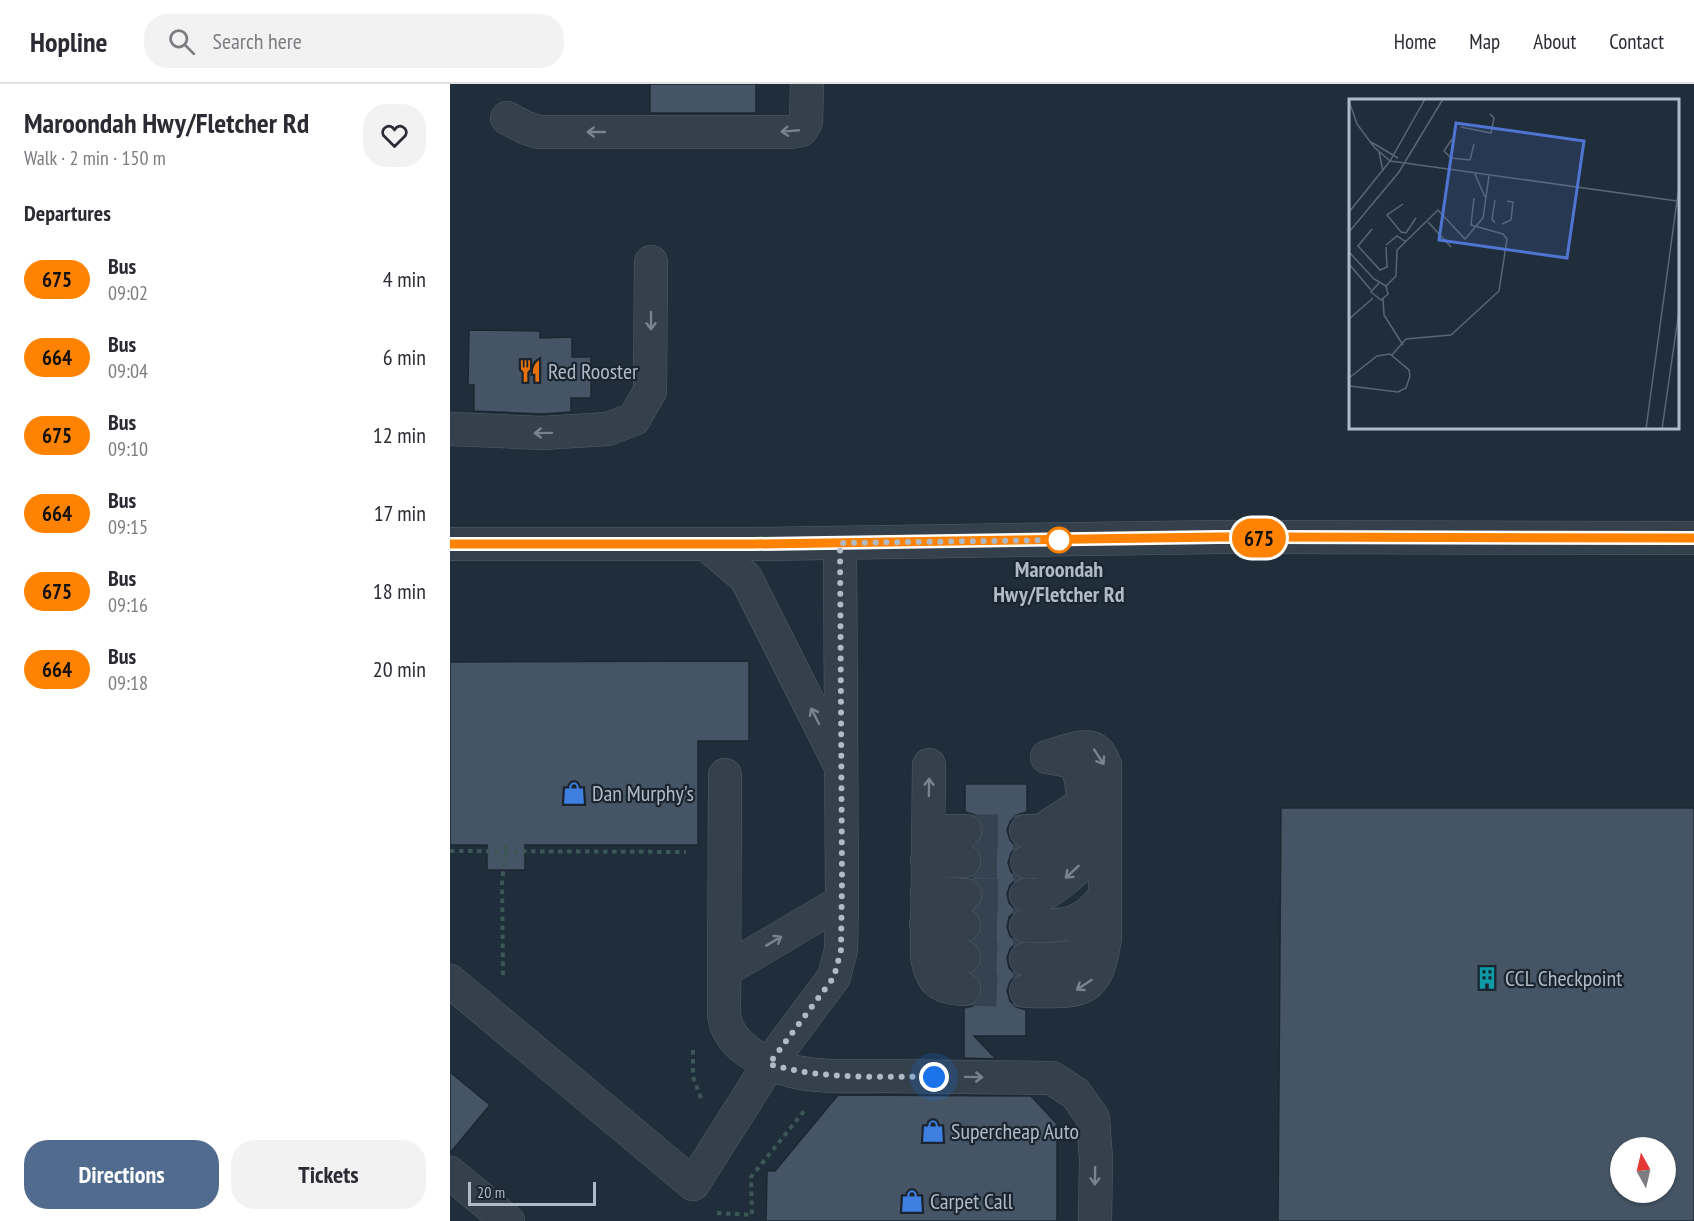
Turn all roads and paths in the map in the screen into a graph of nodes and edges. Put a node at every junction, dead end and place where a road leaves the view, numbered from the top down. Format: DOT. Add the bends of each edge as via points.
graph roads {
  1 [pos="807,84"];
  2 [pos="507,118"];
  3 [pos="651,262"];
  4 [pos="450,429"];
  5 [pos="1694,538"];
  6 [pos="840,543"];
  7 [pos="450,544"];
  8 [pos="706,545"];
  9 [pos="929,765"];
  10 [pos="842,768"];
  11 [pos="725,775"];
  12 [pos="1084,818"];
  13 [pos="965,846"];
  14 [pos="1026,846"];
  15 [pos="450,851"];
  16 [pos="694,852"];
  17 [pos="927,877"];
  18 [pos="1105,896"];
  19 [pos="842,901"];
  20 [pos="964,910"];
  21 [pos="927,956"];
  22 [pos="964,957"];
  23 [pos="724,971"];
  24 [pos="1026,975"];
  25 [pos="450,981"];
  26 [pos="964,989"];
  27 [pos="693,1043"];
  28 [pos="769,1064"];
  29 [pos="703,1108"];
  30 [pos="450,1173"];
  31 [pos="752,1215"];
  32 [pos="508,1221"];
  33 [pos="752,1221"];
  34 [pos="1095,1221"];
  1 -- 2 [label="street, one-way" via="806,122 801,130 790,132 539,132"];
  3 -- 4 [label="street, one-way" via="650,391 634,419 608,429 542,434"];
  5 -- 6 [label="street" via="1219,537"];
  6 -- 8 [label="street"];
  6 -- 10 [label="street"];
  7 -- 8 [label="street"];
  10 -- 8 [label="street, one-way" via="746,578"];
  17 -- 9 [label="street, one-way"];
  10 -- 19 [label="street"];
  11 -- 23 [label="street"];
  12 -- 14 [label="street" via="1041,831"];
  12 -- 18 [label="street, one-way" via="1084,859 1075,871 1026,910 1067,925 1094,910"];
  12 -- 18 [label="street, one-way" via="1081,777 1076,766 1047,757 1092,748 1105,765"];
  13 -- 17 [label="street"];
  15 -- 16 [label="path"];
  17 -- 20 [label="street"];
  17 -- 21 [label="street"];
  18 -- 24 [label="street, one-way" via="1105,928 1096,941 1076,956"];
  23 -- 19 [label="street, one-way"];
  19 -- 28 [label="street" via="841,950 834,977"];
  21 -- 22 [label="street"];
  21 -- 26 [label="street" via="930,971 938,982 947,989"];
  23 -- 28 [label="street" via="725,1025 735,1041"];
  25 -- 28 [label="street" via="693,1184"];
  27 -- 29 [label="path" via="693,1077"];
  28 -- 34 [label="street, one-way" via="795,1072 839,1076 1052,1078 1076,1094 1093,1118"];
  30 -- 32 [label="street"];
  31 -- 33 [label="path"];
}
